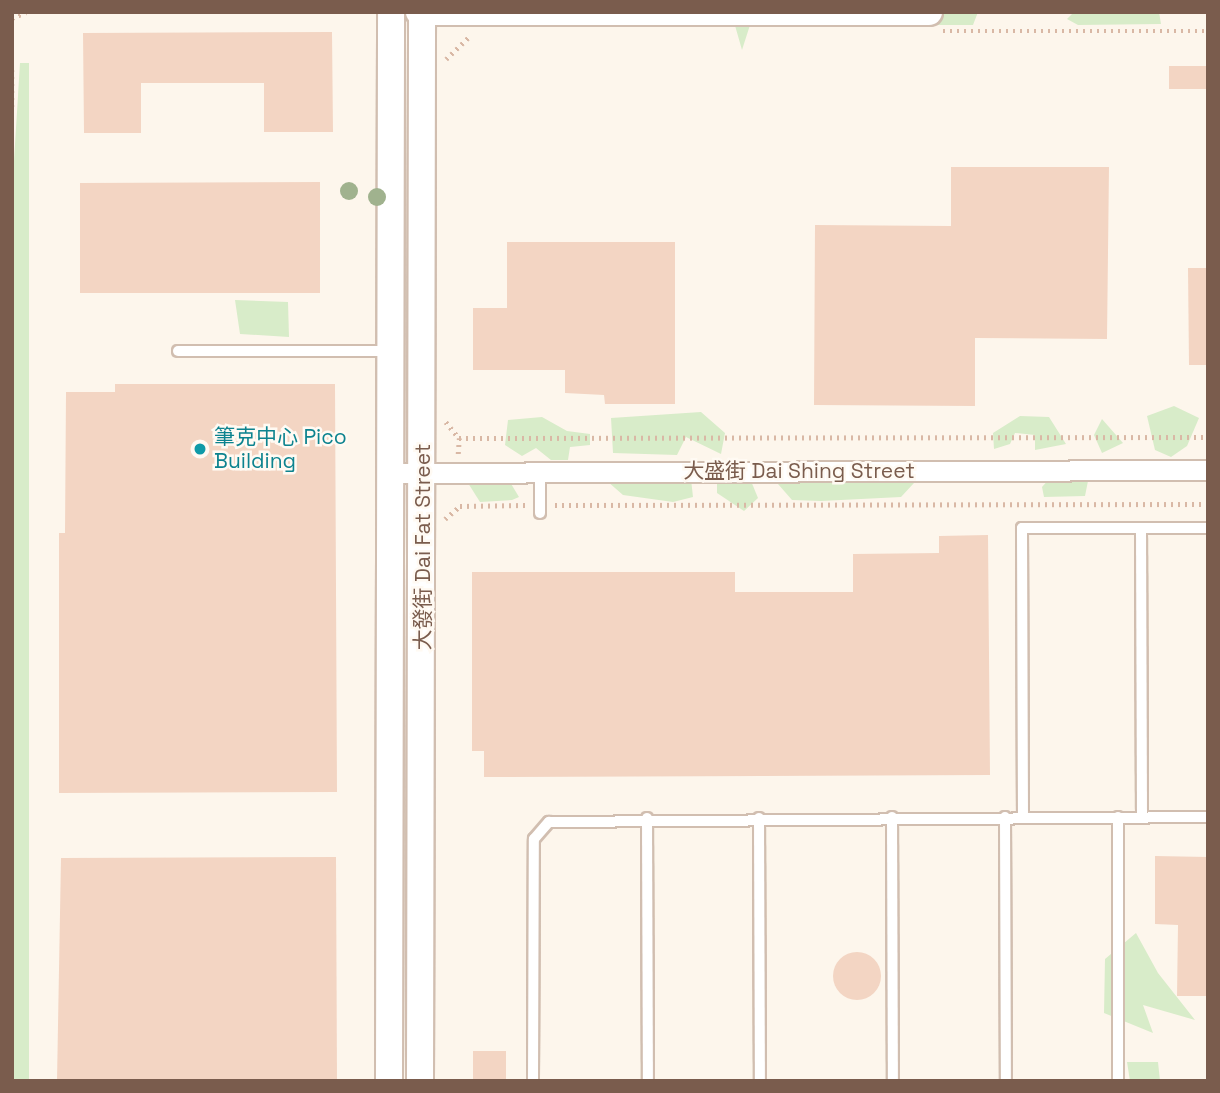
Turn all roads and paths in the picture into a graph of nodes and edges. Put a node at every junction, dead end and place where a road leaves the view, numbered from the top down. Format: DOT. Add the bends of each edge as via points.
graph roads {
  1 [pos="26,12"];
  2 [pos="391,12"];
  3 [pos="421,13"];
  4 [pos="12,18"];
  5 [pos="928,22"];
  6 [pos="1208,31"];
  7 [pos="474,34"];
  8 [pos="443,62"];
  9 [pos="12,70"];
  10 [pos="12,107"];
  11 [pos="178,351"];
  12 [pos="391,351"];
  13 [pos="442,418"];
  14 [pos="1208,437"];
  15 [pos="1208,470"];
  16 [pos="424,472"];
  17 [pos="540,472"];
  18 [pos="390,473"];
  19 [pos="1208,504"];
  20 [pos="540,509"];
  21 [pos="439,526"];
  22 [pos="1141,528"];
  23 [pos="1208,528"];
  24 [pos="892,817"];
  25 [pos="1005,817"];
  26 [pos="1023,817"];
  27 [pos="1118,817"];
  28 [pos="1142,817"];
  29 [pos="1208,817"];
  30 [pos="647,818"];
  31 [pos="759,818"];
  32 [pos="389,1081"];
  33 [pos="420,1081"];
  34 [pos="533,1081"];
  35 [pos="648,1081"];
  36 [pos="760,1081"];
  37 [pos="893,1081"];
  38 [pos="1006,1081"];
  39 [pos="1118,1081"];
  1 -- 4 [label="path"];
  2 -- 12 [label="street, 大發街 Dai Fat Street"];
  3 -- 5 [label="street"];
  3 -- 16 [label="street, 大發街 Dai Fat Street"];
  5 -- 6 [label="path"];
  7 -- 8 [label="path"];
  9 -- 10 [label="path"];
  11 -- 12 [label="lane"];
  12 -- 18 [label="street, 大發街 Dai Fat Street"];
  13 -- 14 [label="path" via="458,438"];
  15 -- 17 [label="street, 大盛街 Dai Shing Street"];
  16 -- 17 [label="street, 大盛街 Dai Shing Street"];
  16 -- 18 [label="street, 大盛街 Dai Shing Street"];
  16 -- 33 [label="street, 大發街 Dai Fat Street"];
  17 -- 20 [label="lane"];
  18 -- 32 [label="street, 大發街 Dai Fat Street"];
  19 -- 20 [label="path"];
  20 -- 21 [label="path" via="460,506"];
  22 -- 23 [label="lane"];
  22 -- 26 [label="lane" via="1022,528"];
  22 -- 28 [label="lane"];
  24 -- 25 [label="lane"];
  24 -- 31 [label="lane"];
  24 -- 37 [label="lane"];
  25 -- 26 [label="lane"];
  25 -- 38 [label="lane"];
  26 -- 27 [label="lane"];
  27 -- 28 [label="lane"];
  27 -- 39 [label="lane"];
  28 -- 29 [label="lane"];
  30 -- 31 [label="lane"];
  30 -- 34 [label="lane" via="569,818 549,822 534,839"];
  30 -- 35 [label="lane"];
  31 -- 36 [label="lane"];
}
